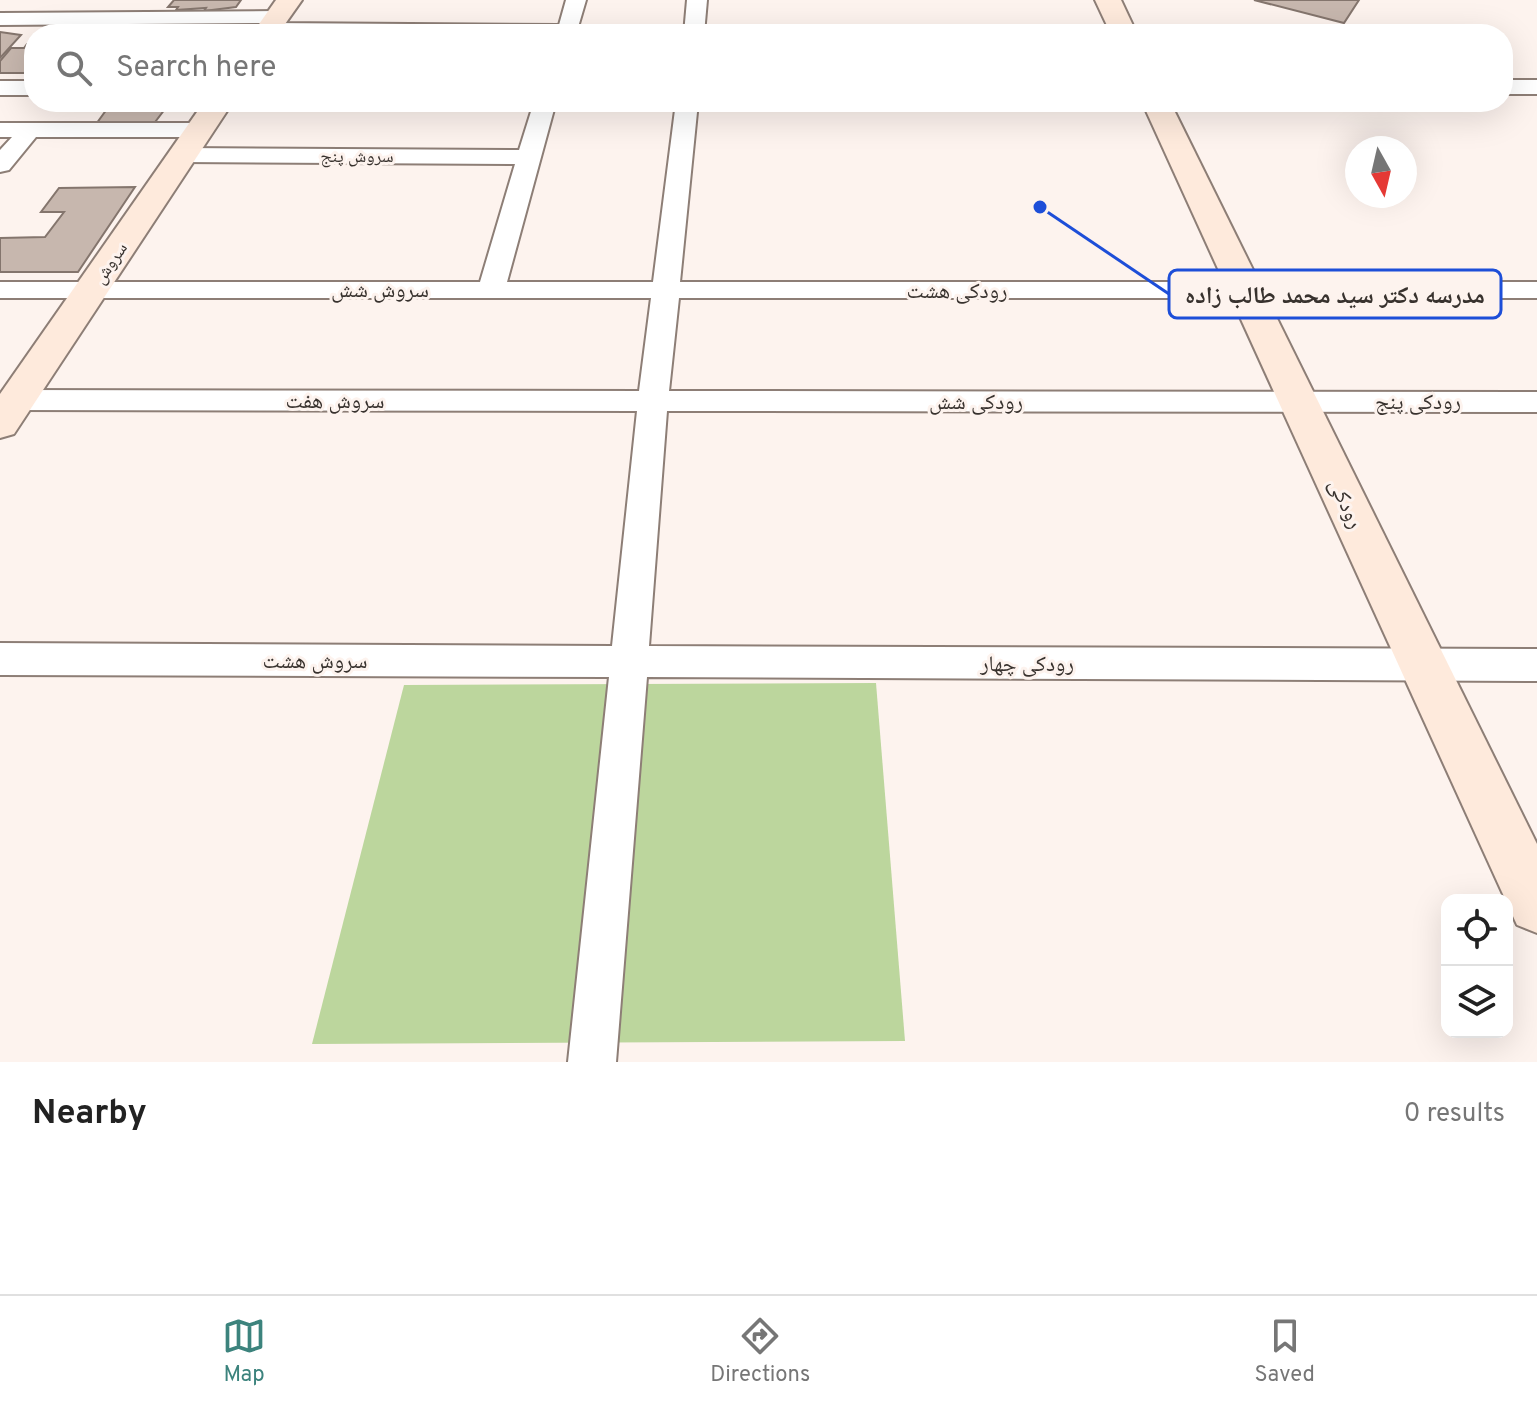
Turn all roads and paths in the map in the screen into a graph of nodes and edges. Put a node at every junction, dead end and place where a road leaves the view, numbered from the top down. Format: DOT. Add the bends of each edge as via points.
graph roads {
  1 [pos="576,0"];
  2 [pos="697,0"];
  3 [pos="1108,0"];
  4 [pos="0,19"];
  5 [pos="275,20"];
  6 [pos="372,24"];
  7 [pos="569,24"];
  8 [pos="695,24"];
  9 [pos="1119,24"];
  10 [pos="1513,87"];
  11 [pos="1537,87"];
  12 [pos="0,88"];
  13 [pos="24,88"];
  14 [pos="212,112"];
  15 [pos="542,112"];
  16 [pos="686,112"];
  17 [pos="1161,112"];
  18 [pos="0,130"];
  19 [pos="30,130"];
  20 [pos="191,143"];
  21 [pos="530,157"];
  22 [pos="0,165"];
  23 [pos="92,289"];
  24 [pos="491,289"];
  25 [pos="0,290"];
  26 [pos="668,290"];
  27 [pos="1245,290"];
  28 [pos="1537,290"];
  29 [pos="653,401"];
  30 [pos="1298,401"];
  31 [pos="1537,402"];
  32 [pos="8,412"];
  33 [pos="0,659"];
  34 [pos="631,661"];
  35 [pos="1423,664"];
  36 [pos="1537,665"];
  37 [pos="1537,905"];
  38 [pos="592,1062"];
  1 -- 7 [label="street"];
  2 -- 8 [label="street"];
  3 -- 9 [label="street"];
  4 -- 5 [label="street"];
  5 -- 6 [label="street"];
  10 -- 11 [label="street"];
  12 -- 13 [label="street"];
  14 -- 20 [label="street, سروش"];
  15 -- 21 [label="street"];
  16 -- 26 [label="street"];
  17 -- 27 [label="street, رودکی"];
  18 -- 19 [label="street, سروش پنج"];
  19 -- 20 [label="street, سروش پنج"];
  19 -- 22 [label="street"];
  20 -- 21 [label="street, سروش پنج"];
  20 -- 23 [label="street, سروش"];
  21 -- 24 [label="street"];
  23 -- 24 [label="street, سروش شش"];
  23 -- 25 [label="street, سروش شش"];
  23 -- 32 [label="street, سروش"];
  24 -- 26 [label="street, سروش شش"];
  26 -- 27 [label="street, رودکی هشت"];
  26 -- 29 [label="street"];
  27 -- 28 [label="street, رودکی هشت"];
  27 -- 30 [label="street, رودکی"];
  29 -- 30 [label="street, رودکی شش"];
  29 -- 32 [label="street, سروش هفت"];
  29 -- 34 [label="street"];
  30 -- 31 [label="street, رودکی پنج"];
  30 -- 35 [label="street, رودکی"];
  33 -- 34 [label="street, سروش هشت"];
  34 -- 35 [label="street, رودکی چهار"];
  34 -- 38 [label="street"];
  35 -- 36 [label="street, رودکی چهار"];
  35 -- 37 [label="street, رودکی"];
}
